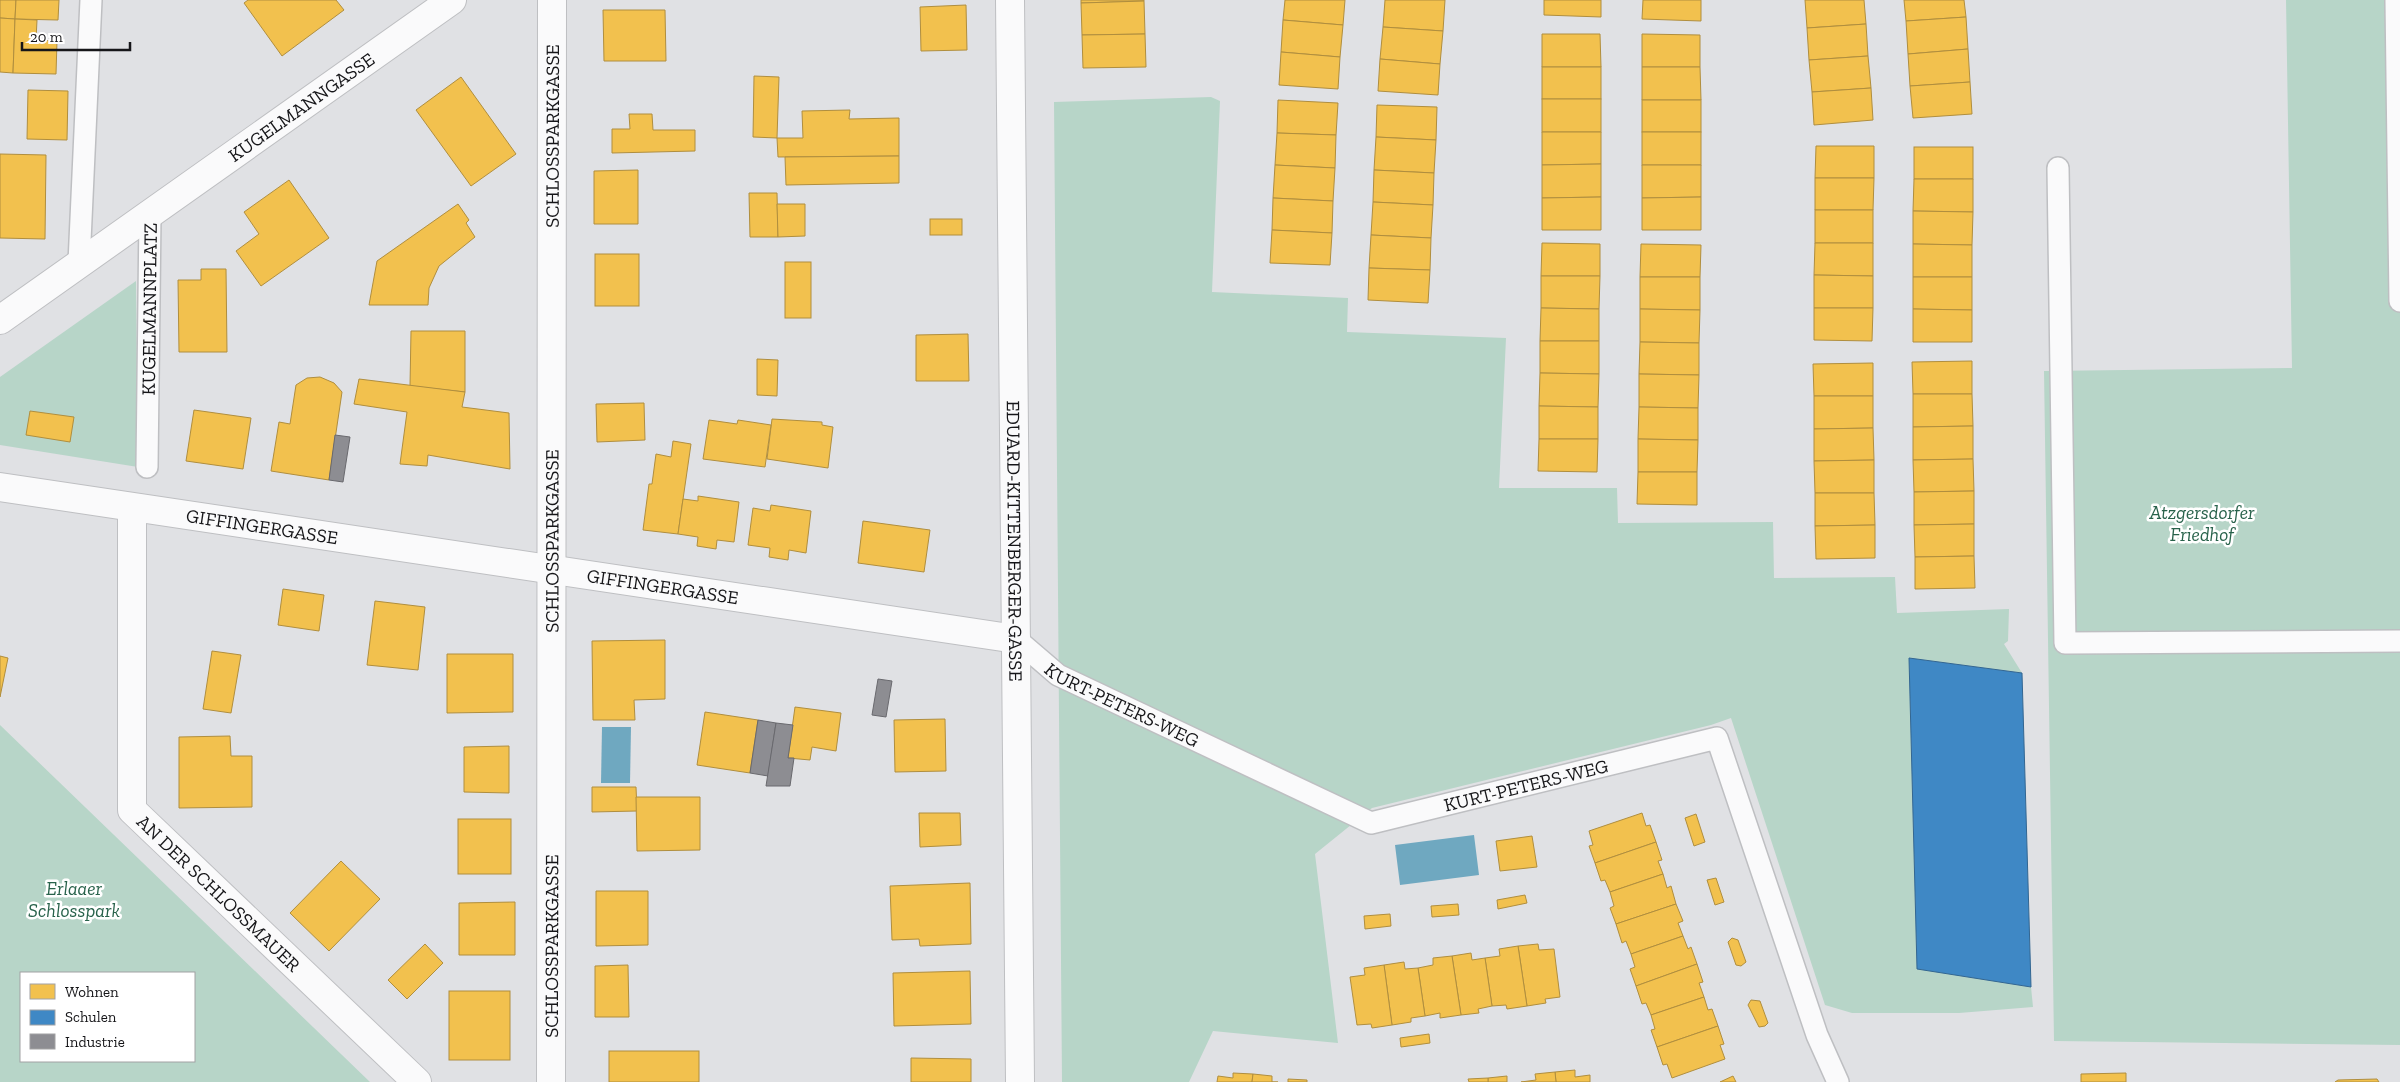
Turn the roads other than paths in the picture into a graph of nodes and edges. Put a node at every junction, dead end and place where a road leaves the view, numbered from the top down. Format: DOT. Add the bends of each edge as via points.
graph roads {
  1 [pos="91,0"];
  2 [pos="452,0"];
  3 [pos="552,0"];
  4 [pos="1010,0"];
  5 [pos="2396,0"];
  6 [pos="2058,168"];
  7 [pos="150,215"];
  8 [pos="78,263"];
  9 [pos="2400,301"];
  10 [pos="0,320"];
  11 [pos="147,467"];
  12 [pos="0,487"];
  13 [pos="132,508"];
  14 [pos="553,570"];
  15 [pos="1016,639"];
  16 [pos="2400,642"];
  17 [pos="417,1082"];
  18 [pos="551,1082"];
  19 [pos="1020,1082"];
  20 [pos="1838,1082"];
  1 -- 8 [label="lane"];
  2 -- 7 [label="street, KUGELMANNGASSE"];
  3 -- 14 [label="street, SCHLOSSPARKGASSE"];
  4 -- 15 [label="street, EDUARD-KITTENBERGER-GASSE"];
  5 -- 9 [label="lane"];
  6 -- 16 [label="lane" via="2065,643"];
  7 -- 8 [label="street, KUGELMANNPLATZ"];
  7 -- 11 [label="lane, KUGELMANNPLATZ"];
  8 -- 10 [label="street, KUGELMANNPLATZ"];
  12 -- 13 [label="street"];
  13 -- 14 [label="street, GIFFINGERGASSE"];
  13 -- 17 [label="street, AN DER SCHLOSSMAUER" via="132,810"];
  14 -- 15 [label="street, GIFFINGERGASSE"];
  14 -- 18 [label="street, SCHLOSSPARKGASSE"];
  15 -- 19 [label="street, EDUARD-KITTENBERGER-GASSE"];
  15 -- 20 [label="lane, KURT-PETERS-WEG" via="1058,675 1371,823 1717,738 1817,1035"];
}
